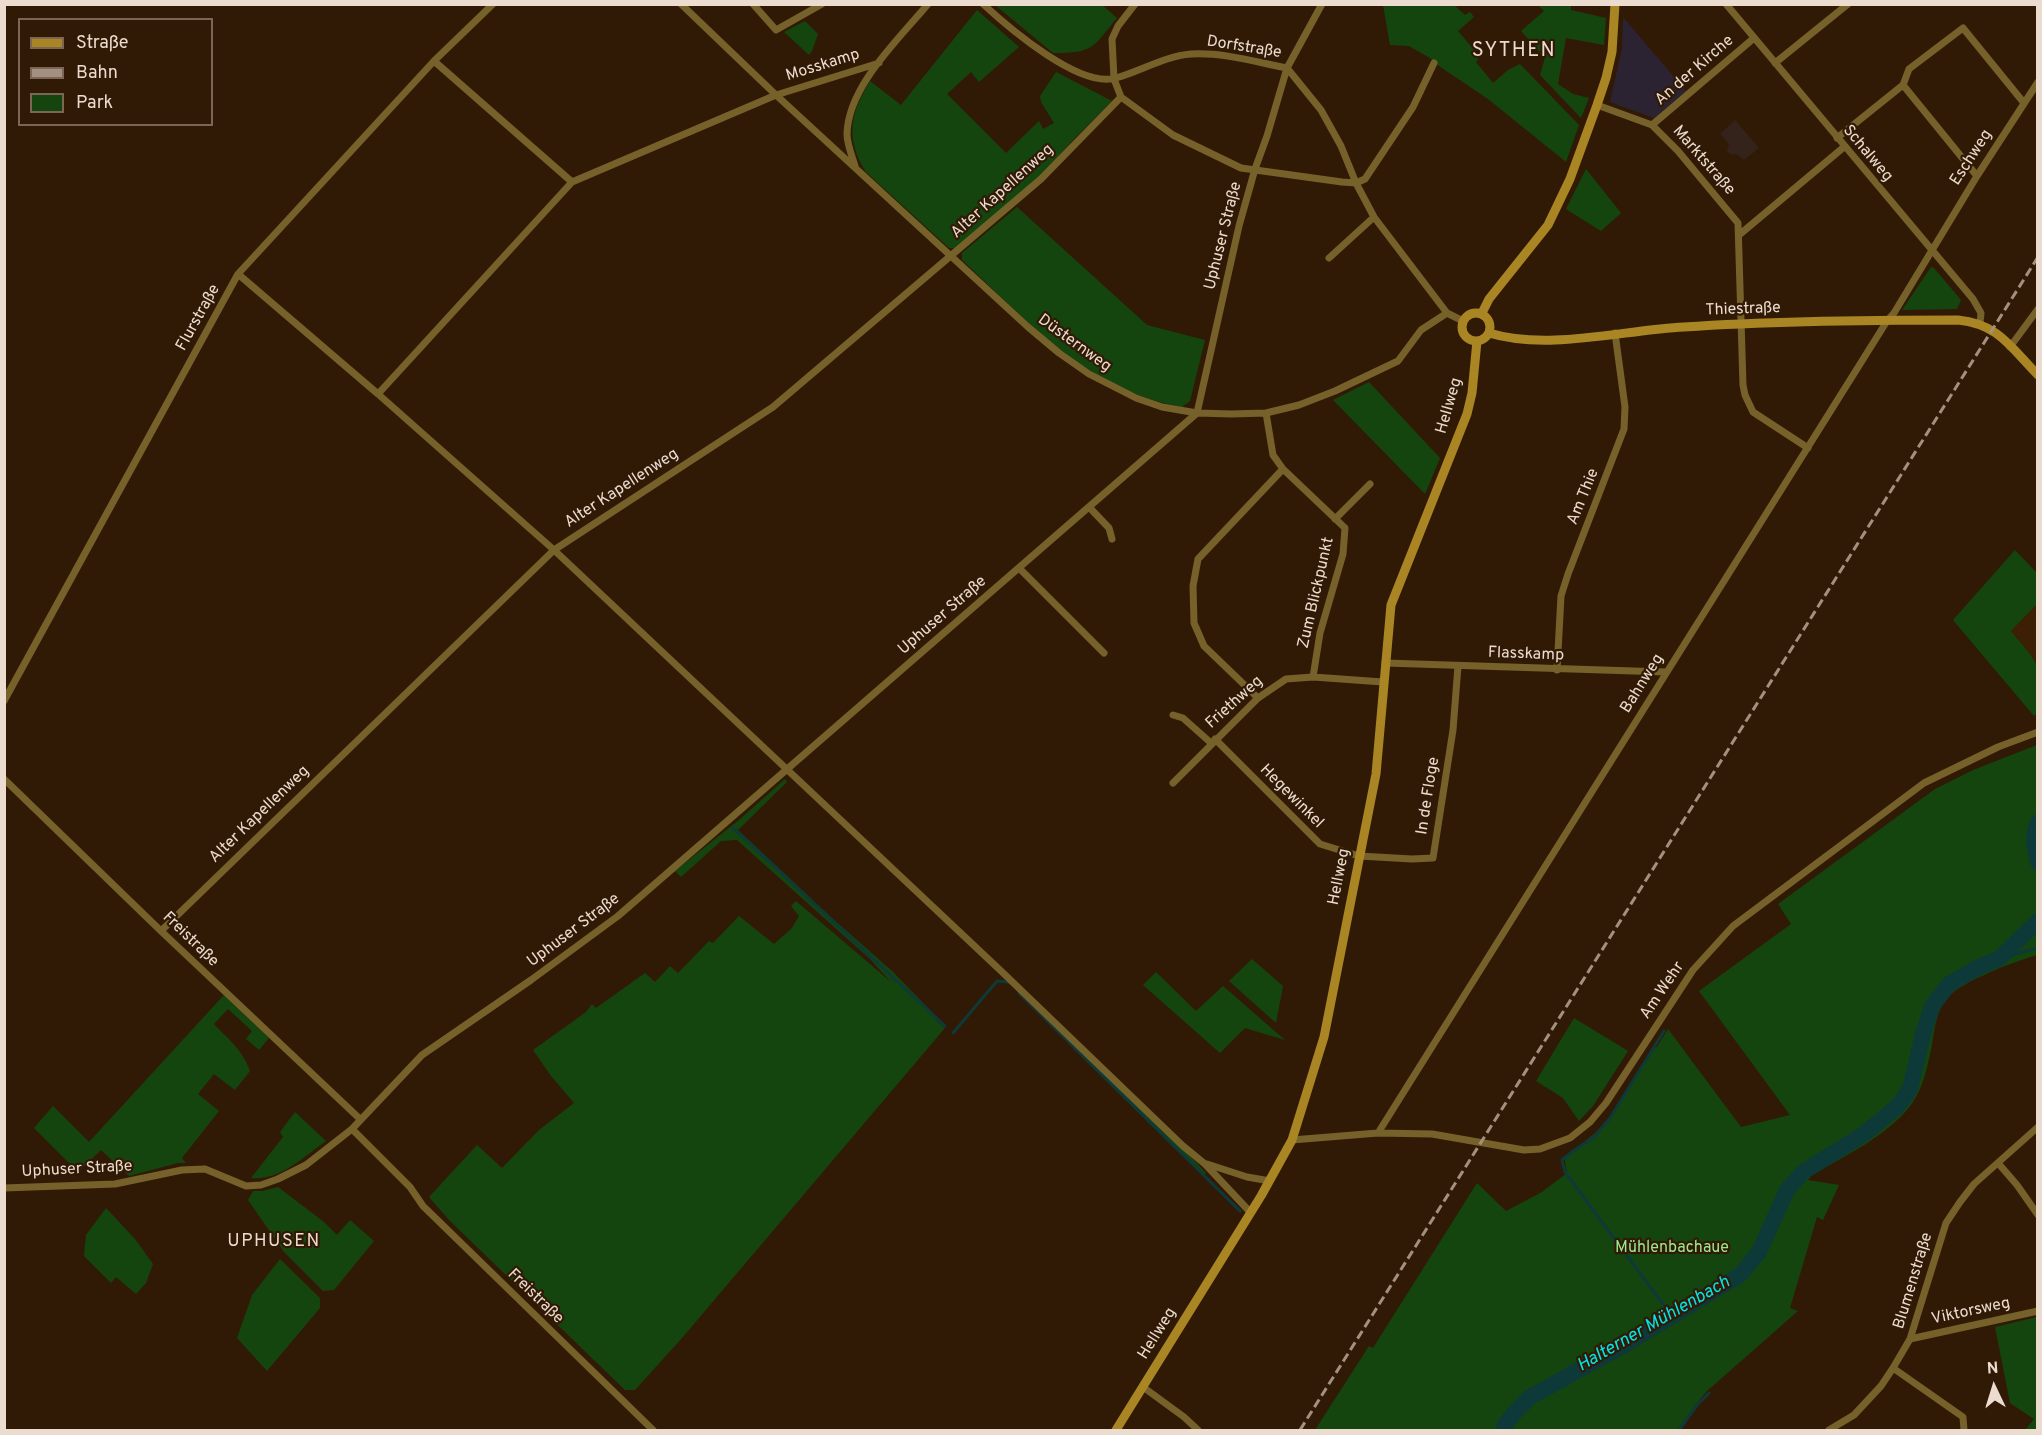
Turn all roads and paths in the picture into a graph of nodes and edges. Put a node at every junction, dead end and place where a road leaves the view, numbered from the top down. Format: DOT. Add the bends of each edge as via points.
graph roads {
  1 [pos="493,4"];
  2 [pos="681,4"];
  3 [pos="753,4"];
  4 [pos="822,4"];
  5 [pos="928,4"];
  6 [pos="983,4"];
  7 [pos="1135,4"];
  8 [pos="1322,4"];
  9 [pos="1615,4"];
  10 [pos="1726,4"];
  11 [pos="1848,4"];
  12 [pos="1754,38"];
  13 [pos="434,61"];
  14 [pos="879,63"];
  15 [pos="1434,63"];
  16 [pos="1774,63"];
  17 [pos="1287,68"];
  18 [pos="1114,79"];
  19 [pos="2037,82"];
  20 [pos="1903,85"];
  21 [pos="776,95"];
  22 [pos="1121,97"];
  23 [pos="2024,103"];
  24 [pos="1598,105"];
  25 [pos="1652,125"];
  26 [pos="1837,138"];
  27 [pos="1844,147"];
  28 [pos="856,168"];
  29 [pos="1255,169"];
  30 [pos="1977,176"];
  31 [pos="572,182"];
  32 [pos="1356,183"];
  33 [pos="1374,217"];
  34 [pos="1739,235"];
  35 [pos="1932,250"];
  36 [pos="952,255"];
  37 [pos="1329,258"];
  38 [pos="238,274"];
  39 [pos="2037,310"];
  40 [pos="1482,313"];
  41 [pos="1447,314"];
  42 [pos="1463,321"];
  43 [pos="1887,321"];
  44 [pos="1980,323"];
  45 [pos="1741,324"];
  46 [pos="1489,333"];
  47 [pos="1615,333"];
  48 [pos="1477,341"];
  49 [pos="2010,347"];
  50 [pos="2037,375"];
  51 [pos="378,394"];
  52 [pos="1197,413"];
  53 [pos="1266,413"];
  54 [pos="1808,448"];
  55 [pos="1283,469"];
  56 [pos="1370,484"];
  57 [pos="1089,507"];
  58 [pos="1335,519"];
  59 [pos="1112,539"];
  60 [pos="554,550"];
  61 [pos="1019,568"];
  62 [pos="1104,653"];
  63 [pos="1385,663"];
  64 [pos="1458,666"];
  65 [pos="1557,670"];
  66 [pos="1665,672"];
  67 [pos="1313,677"];
  68 [pos="1383,682"];
  69 [pos="1258,698"];
  70 [pos="4,701"];
  71 [pos="1173,715"];
  72 [pos="2037,732"];
  73 [pos="1213,741"];
  74 [pos="786,770"];
  75 [pos="4,779"];
  76 [pos="1173,783"];
  77 [pos="1359,856"];
  78 [pos="161,931"];
  79 [pos="360,1119"];
  80 [pos="2037,1127"];
  81 [pos="352,1129"];
  82 [pos="1378,1133"];
  83 [pos="1292,1140"];
  84 [pos="1998,1163"];
  85 [pos="1205,1164"];
  86 [pos="1270,1181"];
  87 [pos="4,1188"];
  88 [pos="1251,1213"];
  89 [pos="2037,1215"];
  90 [pos="2037,1311"];
  91 [pos="1910,1339"];
  92 [pos="1893,1368"];
  93 [pos="1143,1387"];
  94 [pos="653,1431"];
  95 [pos="1116,1431"];
  96 [pos="1198,1431"];
  97 [pos="1829,1431"];
  98 [pos="1964,1431"];
  1 -- 13 [label="street, Flurstraße"];
  2 -- 21 [label="street, Düsternweg"];
  3 -- 4 [label="street" via="776,30"];
  5 -- 14 [label="street, Mosskamp"];
  6 -- 18 [label="street, Dorfstraße" via="1064,65 1081,74"];
  7 -- 18 [label="street" via="1112,39"];
  8 -- 17 [label="street, Uphuser Straße"];
  9 -- 24 [label="street" via="1612,52"];
  10 -- 12 [label="street, Schalweg"];
  11 -- 16 [label="street"];
  12 -- 16 [label="street, Schalweg"];
  12 -- 25 [label="street, An der Kirche"];
  13 -- 31 [label="street"];
  13 -- 38 [label="street, Flurstraße"];
  14 -- 21 [label="street, Mosskamp"];
  14 -- 28 [label="street, Mosskamp" via="856,96 850,118 847,134"];
  15 -- 32 [label="street" via="1407,116 1365,179"];
  16 -- 26 [label="street, Schalweg"];
  17 -- 18 [label="street, Dorfstraße" via="1191,54"];
  17 -- 29 [label="street, Uphuser Straße"];
  17 -- 32 [label="street, Dorfstraße" via="1321,110"];
  18 -- 22 [label="street"];
  19 -- 23 [label="street, Eschweg"];
  20 -- 23 [label="street" via="1909,69 1963,28"];
  20 -- 26 [label="street"];
  20 -- 30 [label="street"];
  21 -- 28 [label="street, Düsternweg"];
  21 -- 31 [label="street, Mosskamp"];
  22 -- 29 [label="street" via="1173,135 1241,168"];
  22 -- 36 [label="street, Alter Kapellenweg" via="1041,179"];
  23 -- 30 [label="street, Eschweg"];
  24 -- 25 [label="street, Marktstraße"];
  24 -- 40 [label="street" via="1552,218"];
  25 -- 34 [label="street, Marktstraße" via="1738,223"];
  26 -- 27 [label="street, Schalweg"];
  27 -- 34 [label="street"];
  27 -- 35 [label="street, Schalweg"];
  28 -- 36 [label="street, Düsternweg"];
  29 -- 32 [label="street"];
  29 -- 52 [label="street, Uphuser Straße"];
  30 -- 35 [label="street, Eschweg"];
  31 -- 51 [label="street"];
  32 -- 33 [label="street, Dorfstraße"];
  33 -- 37 [label="street"];
  33 -- 41 [label="street, Dorfstraße"];
  34 -- 45 [label="street, Marktstraße"];
  35 -- 43 [label="street, Bahnweg"];
  35 -- 44 [label="street, Schalweg" via="1973,299 1981,313"];
  36 -- 52 [label="street, Düsternweg" via="1028,327 1089,374 1136,398"];
  36 -- 60 [label="street, Alter Kapellenweg" via="773,407"];
  38 -- 51 [label="street"];
  38 -- 70 [label="street, Flurstraße"];
  39 -- 49 [label="street"];
  40 -- 42 [label="street" via="1471,314"];
  40 -- 46 [label="street" via="1490,321"];
  41 -- 42 [label="street, Dorfstraße"];
  41 -- 53 [label="street, Düsternweg" via="1421,330 1398,361 1335,391"];
  42 -- 48 [label="street" via="1465,335"];
  43 -- 44 [label="street, Thiestraße"];
  43 -- 45 [label="street, Thiestraße"];
  43 -- 54 [label="street, Bahnweg"];
  44 -- 49 [label="street, Thiestraße"];
  45 -- 47 [label="street, Thiestraße"];
  45 -- 54 [label="street, Marktstraße" via="1743,385 1753,412"];
  46 -- 47 [label="street, Thiestraße" via="1555,340"];
  46 -- 48 [label="street"];
  47 -- 65 [label="street, Am Thie" via="1624,429 1561,596"];
  48 -- 63 [label="street, Hellweg" via="1467,414 1391,605"];
  49 -- 50 [label="street, Thiestraße"];
  51 -- 60 [label="street"];
  52 -- 53 [label="street, Düsternweg"];
  52 -- 57 [label="street, Uphuser Straße"];
  53 -- 55 [label="street, Zum Blickpunkt" via="1273,455"];
  54 -- 66 [label="street, Bahnweg"];
  55 -- 58 [label="street, Zum Blickpunkt"];
  55 -- 69 [label="street" via="1198,559 1193,586 1194,623 1204,646"];
  56 -- 58 [label="street, Zum Blickpunkt"];
  57 -- 59 [label="street" via="1109,528"];
  57 -- 61 [label="street, Uphuser Straße"];
  58 -- 67 [label="street, Zum Blickpunkt" via="1345,528 1343,555 1320,633"];
  60 -- 74 [label="street"];
  60 -- 78 [label="street, Alter Kapellenweg"];
  61 -- 62 [label="street"];
  61 -- 74 [label="street, Uphuser Straße"];
  63 -- 64 [label="street, Flasskamp"];
  63 -- 68 [label="street, Hellweg"];
  64 -- 65 [label="street, Flasskamp"];
  64 -- 77 [label="street, In de Floge" via="1454,730 1433,858"];
  65 -- 66 [label="street, Flasskamp"];
  66 -- 82 [label="street, Bahnweg"];
  67 -- 68 [label="street, Friethweg"];
  67 -- 69 [label="street, Friethweg" via="1286,679"];
  68 -- 77 [label="street, Hellweg" via="1376,774"];
  69 -- 73 [label="street, Friethweg"];
  71 -- 73 [label="street, Friethweg"];
  72 -- 82 [label="street, Am Wehr" via="1924,783 1733,926 1693,970 1606,1103 1570,1138 1540,1149 1524,1150 1432,1134"];
  73 -- 76 [label="street, Friethweg"];
  73 -- 77 [label="street, Hegewinkel" via="1320,844"];
  74 -- 79 [label="street, Uphuser Straße" via="618,916 422,1055"];
  74 -- 85 [label="street"];
  75 -- 78 [label="street, Freistraße"];
  77 -- 83 [label="street, Hellweg" via="1324,1037"];
  78 -- 79 [label="street, Freistraße"];
  79 -- 81 [label="street, Uphuser Straße"];
  80 -- 84 [label="street, Blumenstraße"];
  81 -- 87 [label="street, Uphuser Straße" via="306,1165 261,1185 246,1186 205,1169 115,1184"];
  81 -- 94 [label="street, Freistraße" via="410,1186 423,1206"];
  82 -- 83 [label="street, Am Wehr"];
  83 -- 86 [label="street, Hellweg"];
  84 -- 89 [label="street"];
  84 -- 91 [label="street, Blumenstraße" via="1974,1184 1946,1223"];
  85 -- 86 [label="street"];
  85 -- 88 [label="street"];
  86 -- 88 [label="street, Hellweg"];
  88 -- 93 [label="street, Hellweg"];
  90 -- 91 [label="street, Viktorsweg"];
  91 -- 92 [label="street, Blumenstraße"];
  92 -- 97 [label="street, Blumenstraße" via="1854,1415"];
  92 -- 98 [label="street" via="1963,1417"];
  93 -- 95 [label="street, Hellweg"];
  93 -- 96 [label="street, Hellweg"];
}
